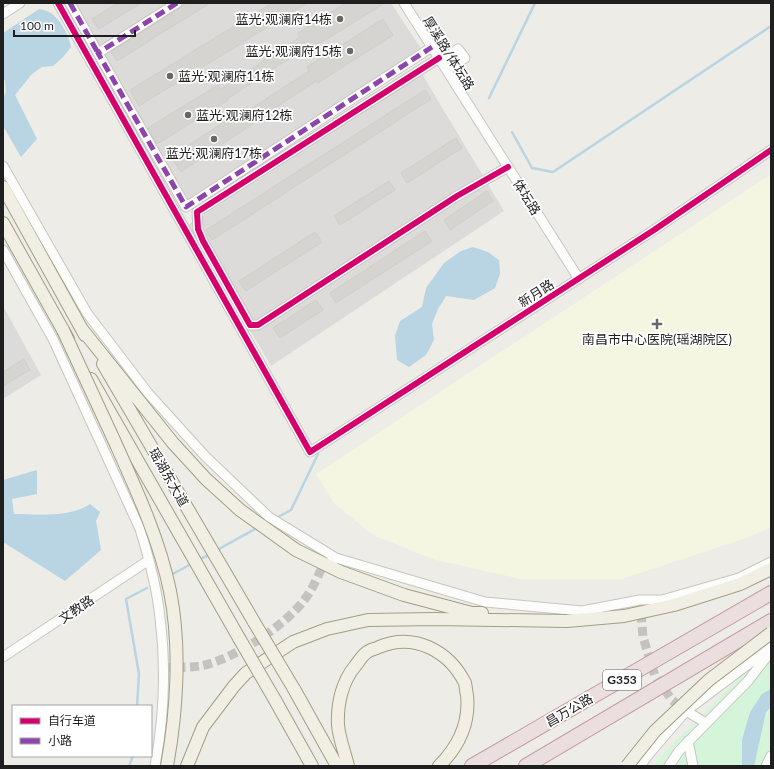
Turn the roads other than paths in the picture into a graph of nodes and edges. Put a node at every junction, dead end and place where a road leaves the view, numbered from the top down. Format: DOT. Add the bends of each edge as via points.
graph roads {
  1 [pos="20,3"];
  2 [pos="58,3"];
  3 [pos="70,3"];
  4 [pos="178,3"];
  5 [pos="404,3"];
  6 [pos="3,14"];
  7 [pos="432,47"];
  8 [pos="98,53"];
  9 [pos="440,59"];
  10 [pos="447,70"];
  11 [pos="476,115"];
  12 [pos="771,150"];
  13 [pos="3,166"];
  14 [pos="508,167"];
  15 [pos="3,187"];
  16 [pos="3,223"];
  17 [pos="3,250"];
  18 [pos="579,279"];
  19 [pos="81,328"];
  20 [pos="63,330"];
  21 [pos="336,558"];
  22 [pos="149,560"];
  23 [pos="771,562"];
  24 [pos="324,564"];
  25 [pos="771,569"];
  26 [pos="771,593"];
  27 [pos="567,621"];
  28 [pos="771,621"];
  29 [pos="771,633"];
  30 [pos="771,647"];
  31 [pos="771,651"];
  32 [pos="3,657"];
  33 [pos="275,700"];
  34 [pos="686,711"];
  35 [pos="706,724"];
  36 [pos="688,741"];
  37 [pos="771,756"];
  38 [pos="155,766"];
  39 [pos="167,766"];
  40 [pos="186,766"];
  41 [pos="306,766"];
  42 [pos="312,766"];
  43 [pos="337,766"];
  44 [pos="348,766"];
  45 [pos="439,766"];
  46 [pos="472,766"];
  47 [pos="526,766"];
  48 [pos="627,766"];
  49 [pos="640,766"];
  50 [pos="669,766"];
  51 [pos="693,766"];
  52 [pos="766,766"];
  1 -- 6 [label="street"];
  2 -- 18 [label="street, 新月路" via="310,452"];
  3 -- 8 [label="street"];
  4 -- 8 [label="street"];
  5 -- 7 [label="street, 厚溪路/体坛路"];
  7 -- 8 [label="street" via="186,207"];
  7 -- 9 [label="street, 厚溪路/体坛路"];
  9 -- 10 [label="street, 厚溪路/体坛路"];
  9 -- 10 [label="street" via="458,49 465,58"];
  9 -- 14 [label="street" via="197,212 202,241 250,325 258,325 457,196"];
  10 -- 11 [label="street, 厚溪路/体坛路"];
  11 -- 14 [label="street, 体坛路"];
  12 -- 18 [label="street, 新月路"];
  13 -- 21 [label="street" via="87,312 148,393 205,456 268,516"];
  14 -- 18 [label="street, 体坛路"];
  15 -- 19 [label="main road, 瑶湖东大道"];
  16 -- 20 [label="main road, 瑶湖东大道"];
  17 -- 22 [label="street" via="53,339 140,529"];
  19 -- 24 [label="main road" via="173,443 206,479 240,510 296,550"];
  19 -- 43 [label="main road, 瑶湖东大道, bridge"];
  20 -- 33 [label="main road, 瑶湖东大道, bridge"];
  20 -- 39 [label="main road, bridge" via="151,527 170,591 176,675 175,715"];
  21 -- 23 [label="street" via="485,602 582,611 640,600 662,600 739,578"];
  21 -- 24 [label="street"];
  22 -- 32 [label="street, 文教路"];
  22 -- 38 [label="street" via="160,617 164,677"];
  24 -- 27 [label="main road" via="404,595 472,613"];
  25 -- 27 [label="main road" via="740,584 674,605 624,616"];
  26 -- 46 [label="highway, 昌万公路 / G353"];
  27 -- 40 [label="main road" via="368,620 326,629 293,642 246,672 202,727"];
  28 -- 47 [label="highway, 昌万公路 / G353"];
  29 -- 48 [label="main road, bridge" via="709,680 655,731"];
  30 -- 34 [label="street"];
  31 -- 35 [label="street" via="748,681"];
  33 -- 41 [label="main road"];
  33 -- 42 [label="main road, 瑶湖东大道"];
  34 -- 35 [label="street"];
  34 -- 49 [label="street"];
  35 -- 36 [label="street"];
  36 -- 50 [label="street"];
  36 -- 51 [label="street"];
  37 -- 52 [label="street"];
  44 -- 45 [label="main road" via="338,725 341,693 348,673 366,653 388,643 410,641 441,653 465,684 468,705 464,728 460,739"];
}
